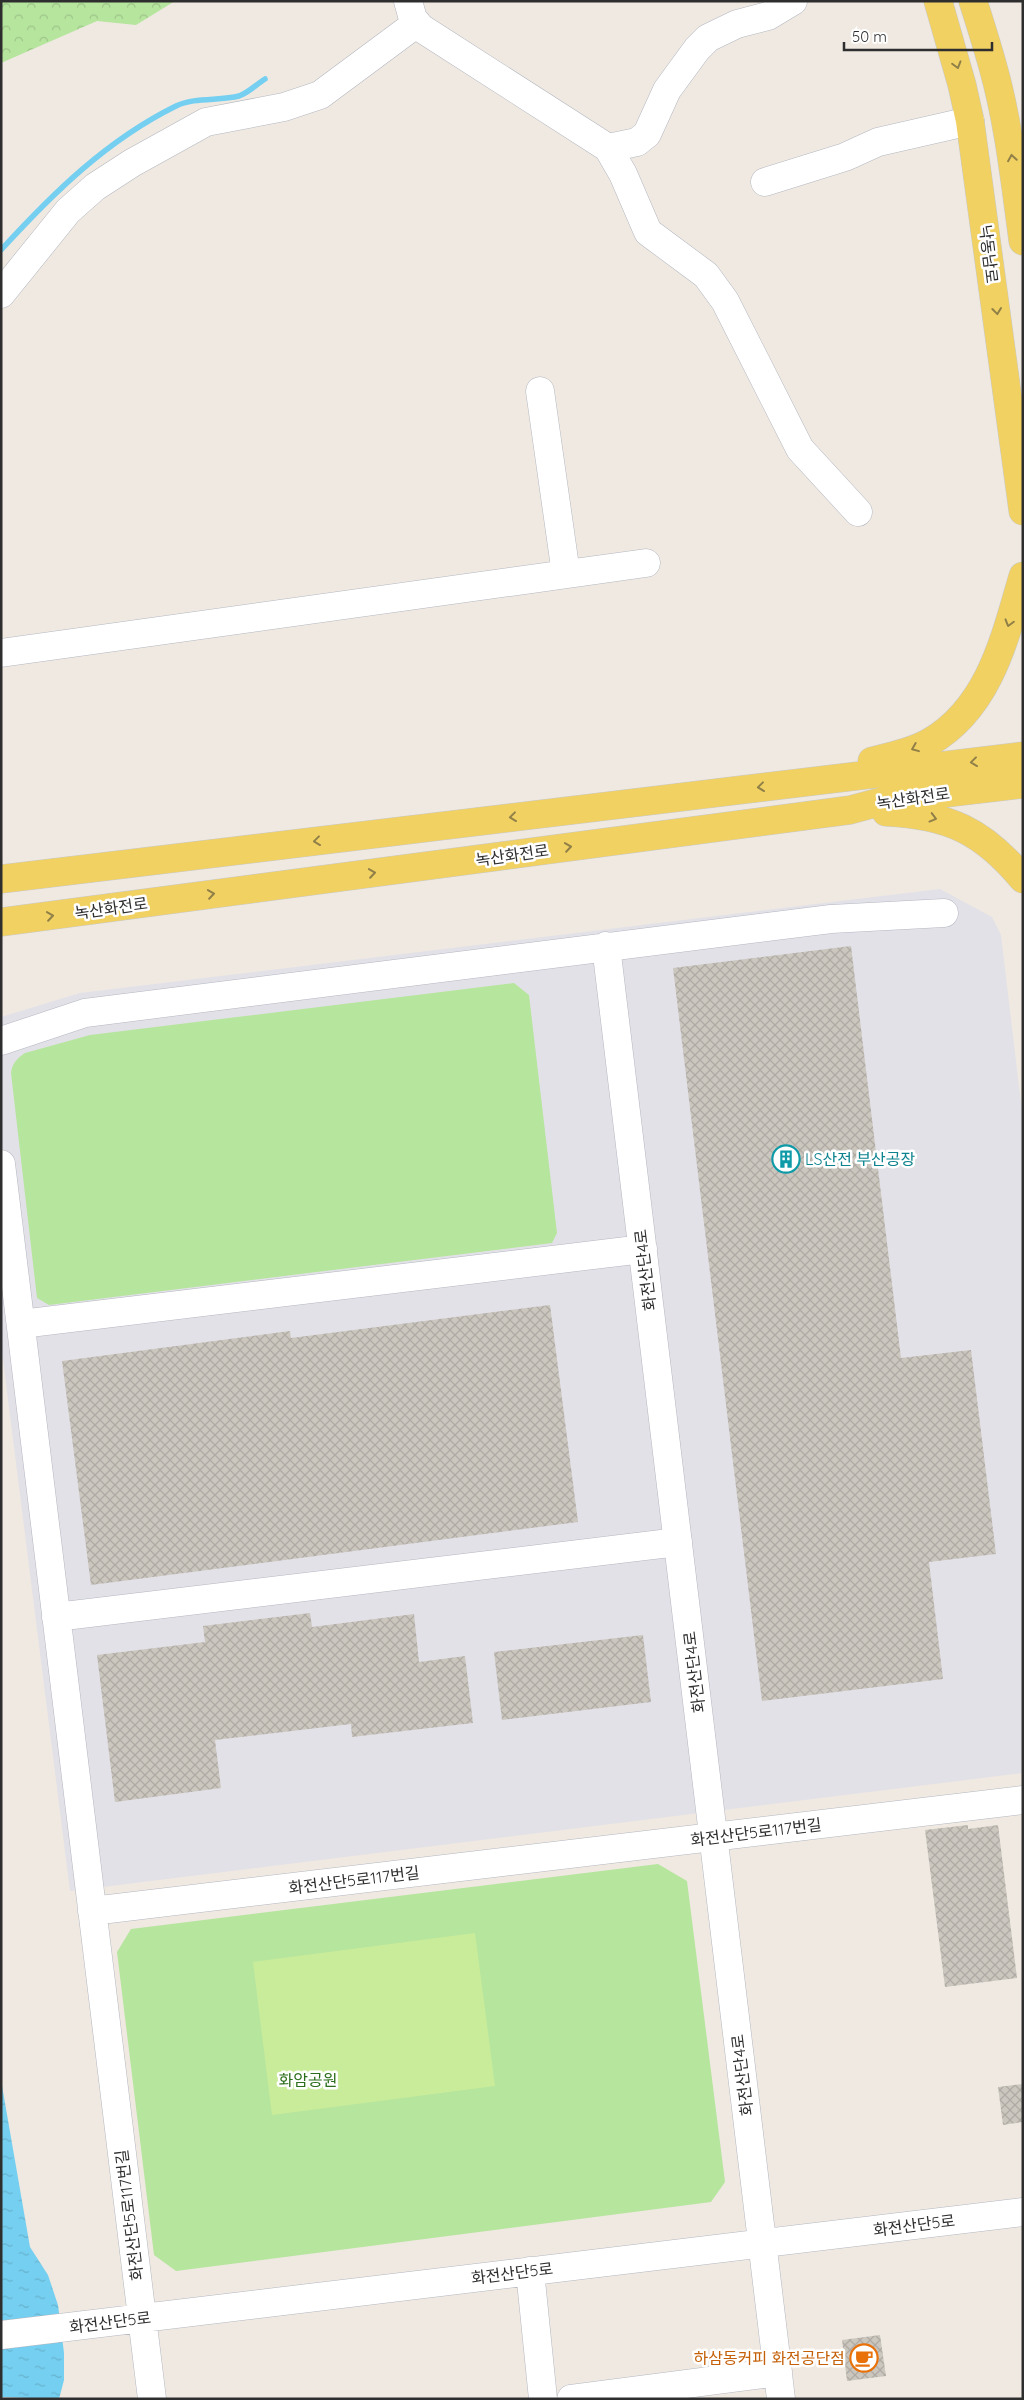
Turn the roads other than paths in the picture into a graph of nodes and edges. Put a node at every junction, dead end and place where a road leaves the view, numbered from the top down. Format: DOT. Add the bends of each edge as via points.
graph roads {
  1 [pos="794,1"];
  2 [pos="938,1"];
  3 [pos="973,1"];
  4 [pos="412,12"];
  5 [pos="970,121"];
  6 [pos="608,148"];
  7 [pos="765,182"];
  8 [pos="1023,241"];
  9 [pos="1,294"];
  10 [pos="540,391"];
  11 [pos="1023,511"];
  12 [pos="858,512"];
  13 [pos="646,563"];
  14 [pos="566,574"];
  15 [pos="1023,576"];
  16 [pos="1,653"];
  17 [pos="1023,756"];
  18 [pos="789,784"];
  19 [pos="1023,784"];
  20 [pos="850,810"];
  21 [pos="1,879"];
  22 [pos="1023,879"];
  23 [pos="944,913"];
  24 [pos="1,922"];
  25 [pos="606,946"];
  26 [pos="1,1041"];
  27 [pos="1,1164"];
  28 [pos="643,1249"];
  29 [pos="21,1324"];
  30 [pos="678,1542"];
  31 [pos="56,1617"];
  32 [pos="1023,1800"];
  33 [pos="713,1837"];
  34 [pos="92,1911"];
  35 [pos="1023,2212"];
  36 [pos="762,2243"];
  37 [pos="530,2271"];
  38 [pos="142,2318"];
  39 [pos="1,2335"];
  40 [pos="778,2372"];
  41 [pos="152,2399"];
  42 [pos="543,2399"];
  43 [pos="571,2399"];
  44 [pos="781,2399"];
  1 -- 6 [label="street" via="768,16 737,24 708,38 696,49 667,90 647,134 637,142"];
  2 -- 5 [label="main road, 낙동남로, one-way"];
  8 -- 3 [label="main road, one-way" via="1002,106"];
  4 -- 6 [label="street" via="455,51"];
  4 -- 9 [label="street" via="320,95 284,107 206,122 102,182 68,211"];
  5 -- 7 [label="street" via="878,142 845,157"];
  5 -- 11 [label="main road, 낙동남로, one-way"];
  6 -- 12 [label="street" via="648,232 706,275 726,301 800,449"];
  10 -- 14 [label="street"];
  13 -- 14 [label="street"];
  14 -- 16 [label="street"];
  15 -- 18 [label="main road, one-way" via="999,655 970,706 949,728 931,741 902,754"];
  17 -- 18 [label="main road, 녹산화전로, one-way"];
  18 -- 21 [label="main road, 녹산화전로, one-way"];
  19 -- 20 [label="main road, 녹산화전로" via="887,800"];
  20 -- 22 [label="main road, one-way" via="908,813 952,823 994,848"];
  24 -- 20 [label="main road, 녹산화전로, one-way"];
  23 -- 25 [label="street" via="831,919"];
  25 -- 26 [label="street" via="85,1013"];
  25 -- 28 [label="street, 화전산단4로"];
  27 -- 29 [label="street"];
  28 -- 29 [label="street"];
  28 -- 30 [label="street, 화전산단4로"];
  29 -- 31 [label="street"];
  30 -- 31 [label="street"];
  30 -- 33 [label="street, 화전산단4로"];
  31 -- 34 [label="street"];
  32 -- 33 [label="street, 화전산단5로117번길"];
  33 -- 34 [label="street, 화전산단5로117번길"];
  33 -- 36 [label="street, 화전산단4로"];
  34 -- 38 [label="street, 화전산단5로117번길"];
  35 -- 36 [label="street, 화전산단5로"];
  36 -- 37 [label="street, 화전산단5로"];
  36 -- 40 [label="street, 화전산단4로"];
  37 -- 38 [label="street, 화전산단5로"];
  37 -- 42 [label="street"];
  38 -- 39 [label="street, 화전산단5로"];
  38 -- 41 [label="street, 화전산단5로117번길"];
  40 -- 43 [label="street"];
  40 -- 44 [label="street, 화전산단4로"];
}
